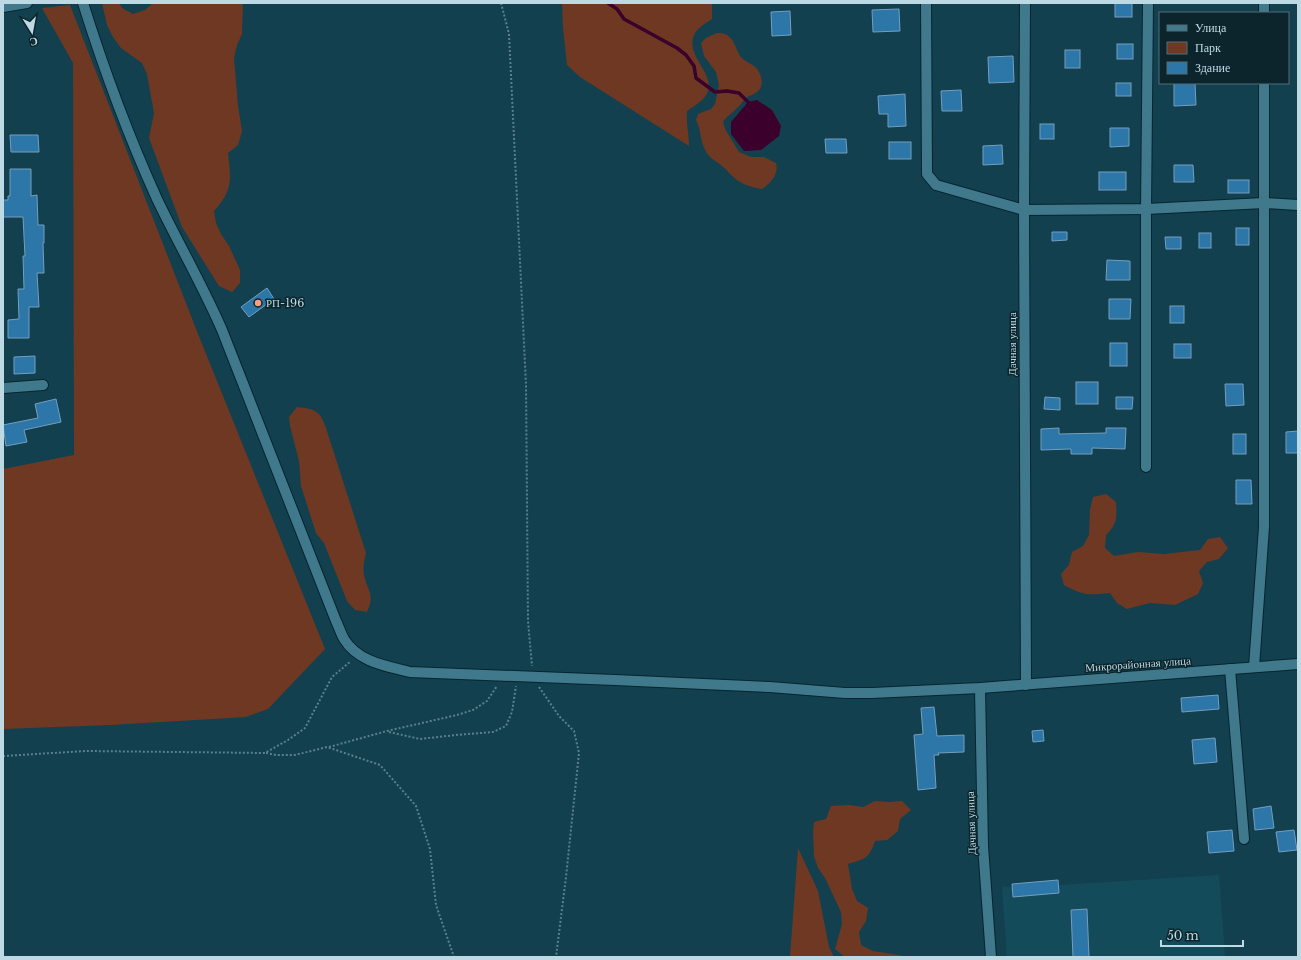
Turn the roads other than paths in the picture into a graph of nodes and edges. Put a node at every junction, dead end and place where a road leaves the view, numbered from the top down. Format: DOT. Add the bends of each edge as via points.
graph roads {
  1 [pos="27,3"];
  2 [pos="83,3"];
  3 [pos="926,3"];
  4 [pos="1025,3"];
  5 [pos="1148,3"];
  6 [pos="3,7"];
  7 [pos="1264,84"];
  8 [pos="1264,203"];
  9 [pos="1298,204"];
  10 [pos="1146,209"];
  11 [pos="1024,210"];
  12 [pos="43,384"];
  13 [pos="3,388"];
  14 [pos="1146,467"];
  15 [pos="1298,664"];
  16 [pos="1254,667"];
  17 [pos="1230,669"];
  18 [pos="1026,685"];
  19 [pos="980,688"];
  20 [pos="1244,839"];
  21 [pos="991,957"];
  1 -- 6 [label="street"];
  2 -- 19 [label="street, Микрорайонная улица" via="103,66 126,125 158,200 207,295 222,330 336,622 344,639 358,654 376,663 410,672 770,687 845,693"];
  3 -- 11 [label="street" via="927,174 936,185"];
  4 -- 11 [label="street, Дачная улица"];
  5 -- 10 [label="street"];
  7 -- 8 [label="street"];
  8 -- 9 [label="street"];
  8 -- 10 [label="street"];
  8 -- 16 [label="street" via="1264,527"];
  10 -- 11 [label="street"];
  10 -- 14 [label="street"];
  11 -- 18 [label="street, Дачная улица"];
  12 -- 13 [label="street"];
  15 -- 16 [label="street, Микрорайонная улица"];
  16 -- 17 [label="street, Микрорайонная улица"];
  17 -- 18 [label="street, Микрорайонная улица"];
  17 -- 20 [label="street"];
  18 -- 19 [label="street, Микрорайонная улица"];
  19 -- 21 [label="street, Дачная улица" via="983,846"];
}
